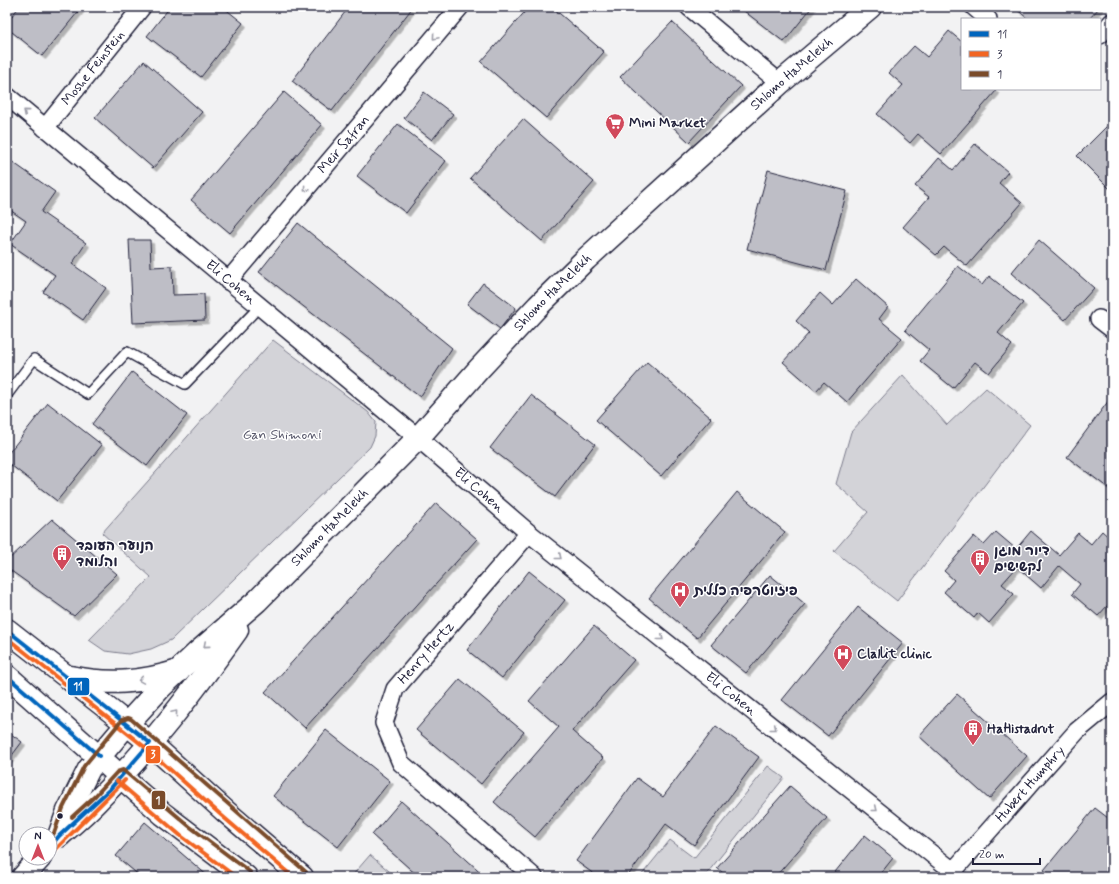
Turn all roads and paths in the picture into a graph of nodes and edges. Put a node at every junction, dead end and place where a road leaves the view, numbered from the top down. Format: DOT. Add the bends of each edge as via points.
graph roads {
  1 [pos="142,7"];
  2 [pos="460,7"];
  3 [pos="689,7"];
  4 [pos="870,7"];
  5 [pos="974,7"];
  6 [pos="987,18"];
  7 [pos="1112,22"];
  8 [pos="1101,34"];
  9 [pos="780,83"];
  10 [pos="7,96"];
  11 [pos="45,128"];
  12 [pos="228,281"];
  13 [pos="259,308"];
  14 [pos="1099,319"];
  15 [pos="1112,329"];
  16 [pos="7,395"];
  17 [pos="418,438"];
  18 [pos="529,533"];
  19 [pos="257,601"];
  20 [pos="7,630"];
  21 [pos="178,671"];
  22 [pos="7,676"];
  23 [pos="66,677"];
  24 [pos="1112,702"];
  25 [pos="127,724"];
  26 [pos="150,743"];
  27 [pos="99,756"];
  28 [pos="121,776"];
  29 [pos="58,834"];
  30 [pos="58,838"];
  31 [pos="33,866"];
  32 [pos="950,874"];
  33 [pos="23,877"];
  34 [pos="246,877"];
  35 [pos="302,877"];
  36 [pos="534,877"];
  1 -- 11 [label="street, Moshe Feinstein"];
  2 -- 12 [label="street, Meir Safran, one-way"];
  3 -- 9 [label="street"];
  4 -- 9 [label="street, Shlomo HaMelekh"];
  5 -- 6 [label="street"];
  7 -- 8 [label="street"];
  9 -- 17 [label="street, Shlomo HaMelekh" via="538,306 478,369"];
  11 -- 10 [label="street, Eli Cohen, one-way"];
  11 -- 12 [label="street, Eli Cohen"];
  12 -- 13 [label="street, Eli Cohen"];
  13 -- 16 [label="lane" via="184,384 127,352 88,394 34,359"];
  13 -- 17 [label="street, Eli Cohen"];
  14 -- 15 [label="street"];
  17 -- 18 [label="street, Eli Cohen"];
  17 -- 19 [label="street, Shlomo HaMelekh"];
  18 -- 32 [label="street, Eli Cohen, one-way"];
  18 -- 36 [label="street, Henry Hertz" via="395,689 384,723 401,763"];
  19 -- 21 [label="street, Shlomo HaMelekh, one-way"];
  26 -- 19 [label="street, Shlomo HaMelekh, one-way" via="207,672"];
  20 -- 23 [label="street"];
  21 -- 23 [label="street, one-way" via="122,683"];
  21 -- 25 [label="street, Shlomo HaMelekh"];
  22 -- 27 [label="street"];
  23 -- 25 [label="street"];
  24 -- 32 [label="street, Hubert Humphry" via="1077,731"];
  25 -- 26 [label="street"];
  25 -- 27 [label="street, Shlomo HaMelekh"];
  26 -- 28 [label="street, Shlomo HaMelekh"];
  26 -- 35 [label="street"];
  27 -- 28 [label="street"];
  27 -- 29 [label="street, Shlomo HaMelekh" via="78,787"];
  28 -- 30 [label="street, Shlomo HaMelekh"];
  28 -- 34 [label="street" via="169,818"];
  31 -- 33 [label="street"];
}
